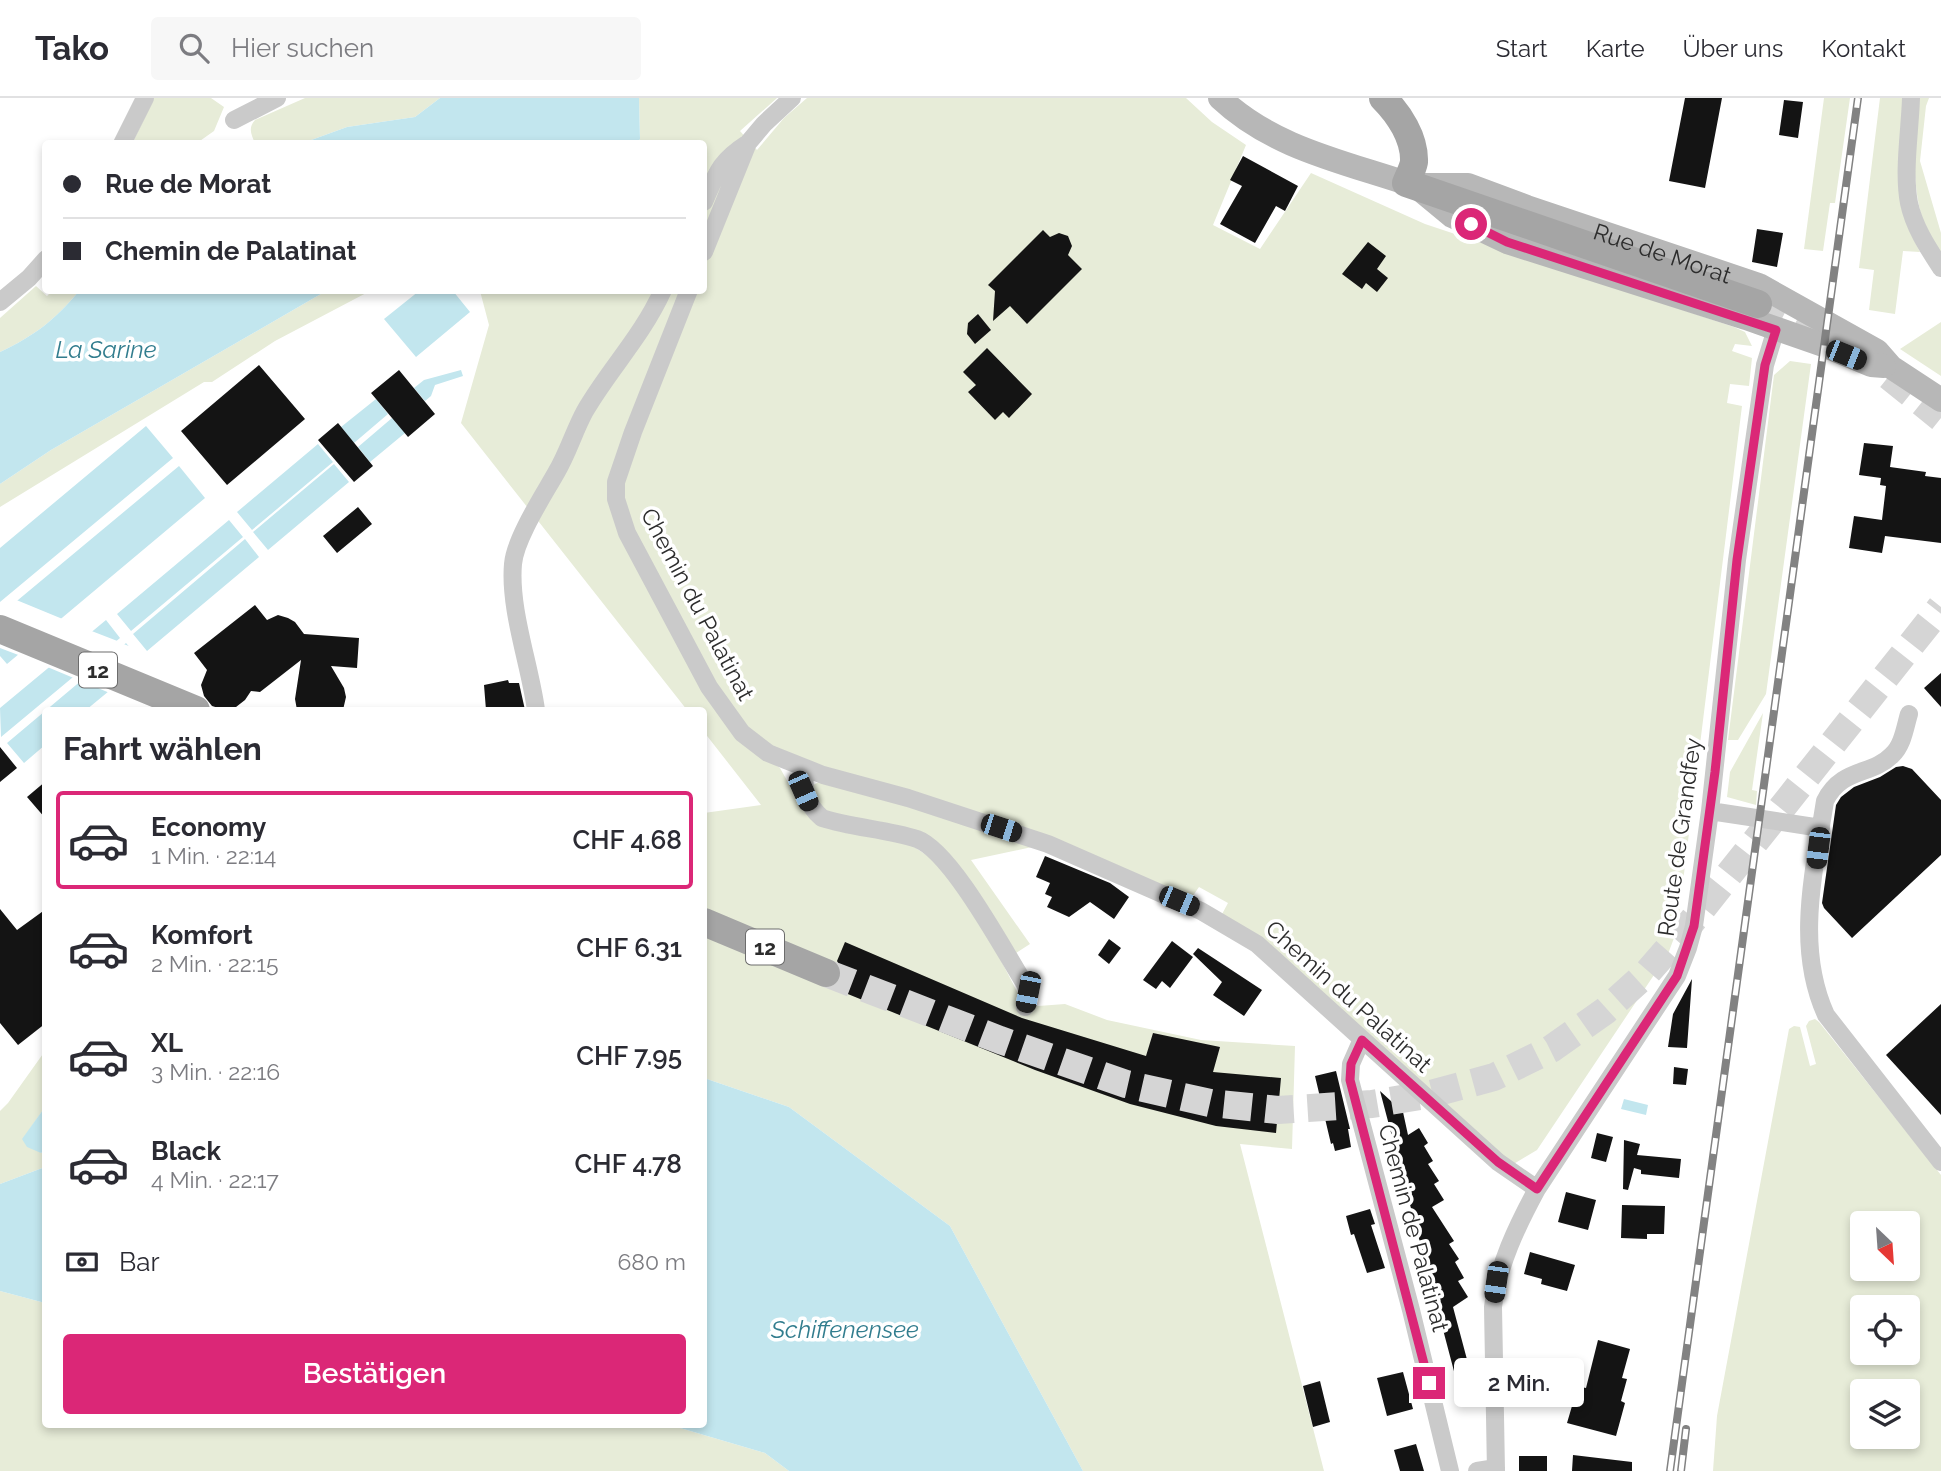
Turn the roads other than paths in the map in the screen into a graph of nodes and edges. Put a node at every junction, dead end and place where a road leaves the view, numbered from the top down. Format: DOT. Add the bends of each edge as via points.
graph roads {
  1 [pos="145,98"];
  2 [pos="277,98"];
  3 [pos="792,98"];
  4 [pos="1220,98"];
  5 [pos="1383,98"];
  6 [pos="1911,98"];
  7 [pos="234,120"];
  8 [pos="124,140"];
  9 [pos="748,143"];
  10 [pos="1410,184"];
  11 [pos="707,195"];
  12 [pos="707,246"];
  13 [pos="42,263"];
  14 [pos="1941,268"];
  15 [pos="661,294"];
  16 [pos="686,294"];
  17 [pos="0,302"];
  18 [pos="1758,304"];
  19 [pos="1776,330"];
  20 [pos="1891,367"];
  21 [pos="1941,400"];
  22 [pos="0,629"];
  23 [pos="189,707"];
  24 [pos="535,707"];
  25 [pos="1909,714"];
  26 [pos="805,769"];
  27 [pos="1710,811"];
  28 [pos="1821,828"];
  29 [pos="707,923"];
  30 [pos="826,973"];
  31 [pos="1025,1007"];
  32 [pos="1362,1040"];
  33 [pos="1941,1162"];
  34 [pos="1537,1189"];
  35 [pos="1496,1470"];
  36 [pos="1450,1471"];
  37 [pos="1477,1471"];
  1 -- 8 [label="street"];
  2 -- 7 [label="street"];
  3 -- 9 [label="street"];
  4 -- 10 [label="main road, Rue de Morat" via="1265,132 1322,158"];
  5 -- 10 [label="main road" via="1411,140 1414,163"];
  6 -- 14 [label="street" via="1909,202"];
  9 -- 11 [label="street" via="721,164"];
  9 -- 12 [label="street"];
  10 -- 18 [label="main road"];
  10 -- 19 [label="main road, Rue de Morat" via="1452,216 1507,242"];
  10 -- 20 [label="main road, Rue de Morat" via="1468,185 1759,285 1877,351"];
  13 -- 17 [label="street"];
  15 -- 24 [label="street" via="637,339 585,411 513,559 515,600"];
  16 -- 26 [label="street, Chemin du Palatinat" via="633,432 616,482 616,499 627,533 709,687 742,733 768,753"];
  19 -- 20 [label="main road, Rue de Morat" via="1871,365"];
  19 -- 27 [label="street, Route de Grandfey" via="1765,365 1737,560"];
  20 -- 21 [label="main road, Rue de Morat"];
  22 -- 23 [label="main road, 12"];
  25 -- 28 [label="street" via="1891,757 1831,789"];
  26 -- 31 [label="street" via="803,791 822,818 919,840 942,856 1025,984"];
  26 -- 32 [label="street, Chemin du Palatinat" via="1048,844 1201,911 1257,944"];
  27 -- 28 [label="street"];
  27 -- 34 [label="street, Route de Grandfey" via="1694,926 1677,976"];
  28 -- 33 [label="street" via="1808,931 1817,994 1837,1031"];
  29 -- 30 [label="main road, 12"];
  32 -- 34 [label="street, Chemin du Palatinat" via="1498,1162"];
  32 -- 36 [label="street, Chemin de Palatinat" via="1351,1064 1350,1080"];
  34 -- 35 [label="street, Route de Grandfey" via="1496,1282"];
  35 -- 37 [label="street"];
}
